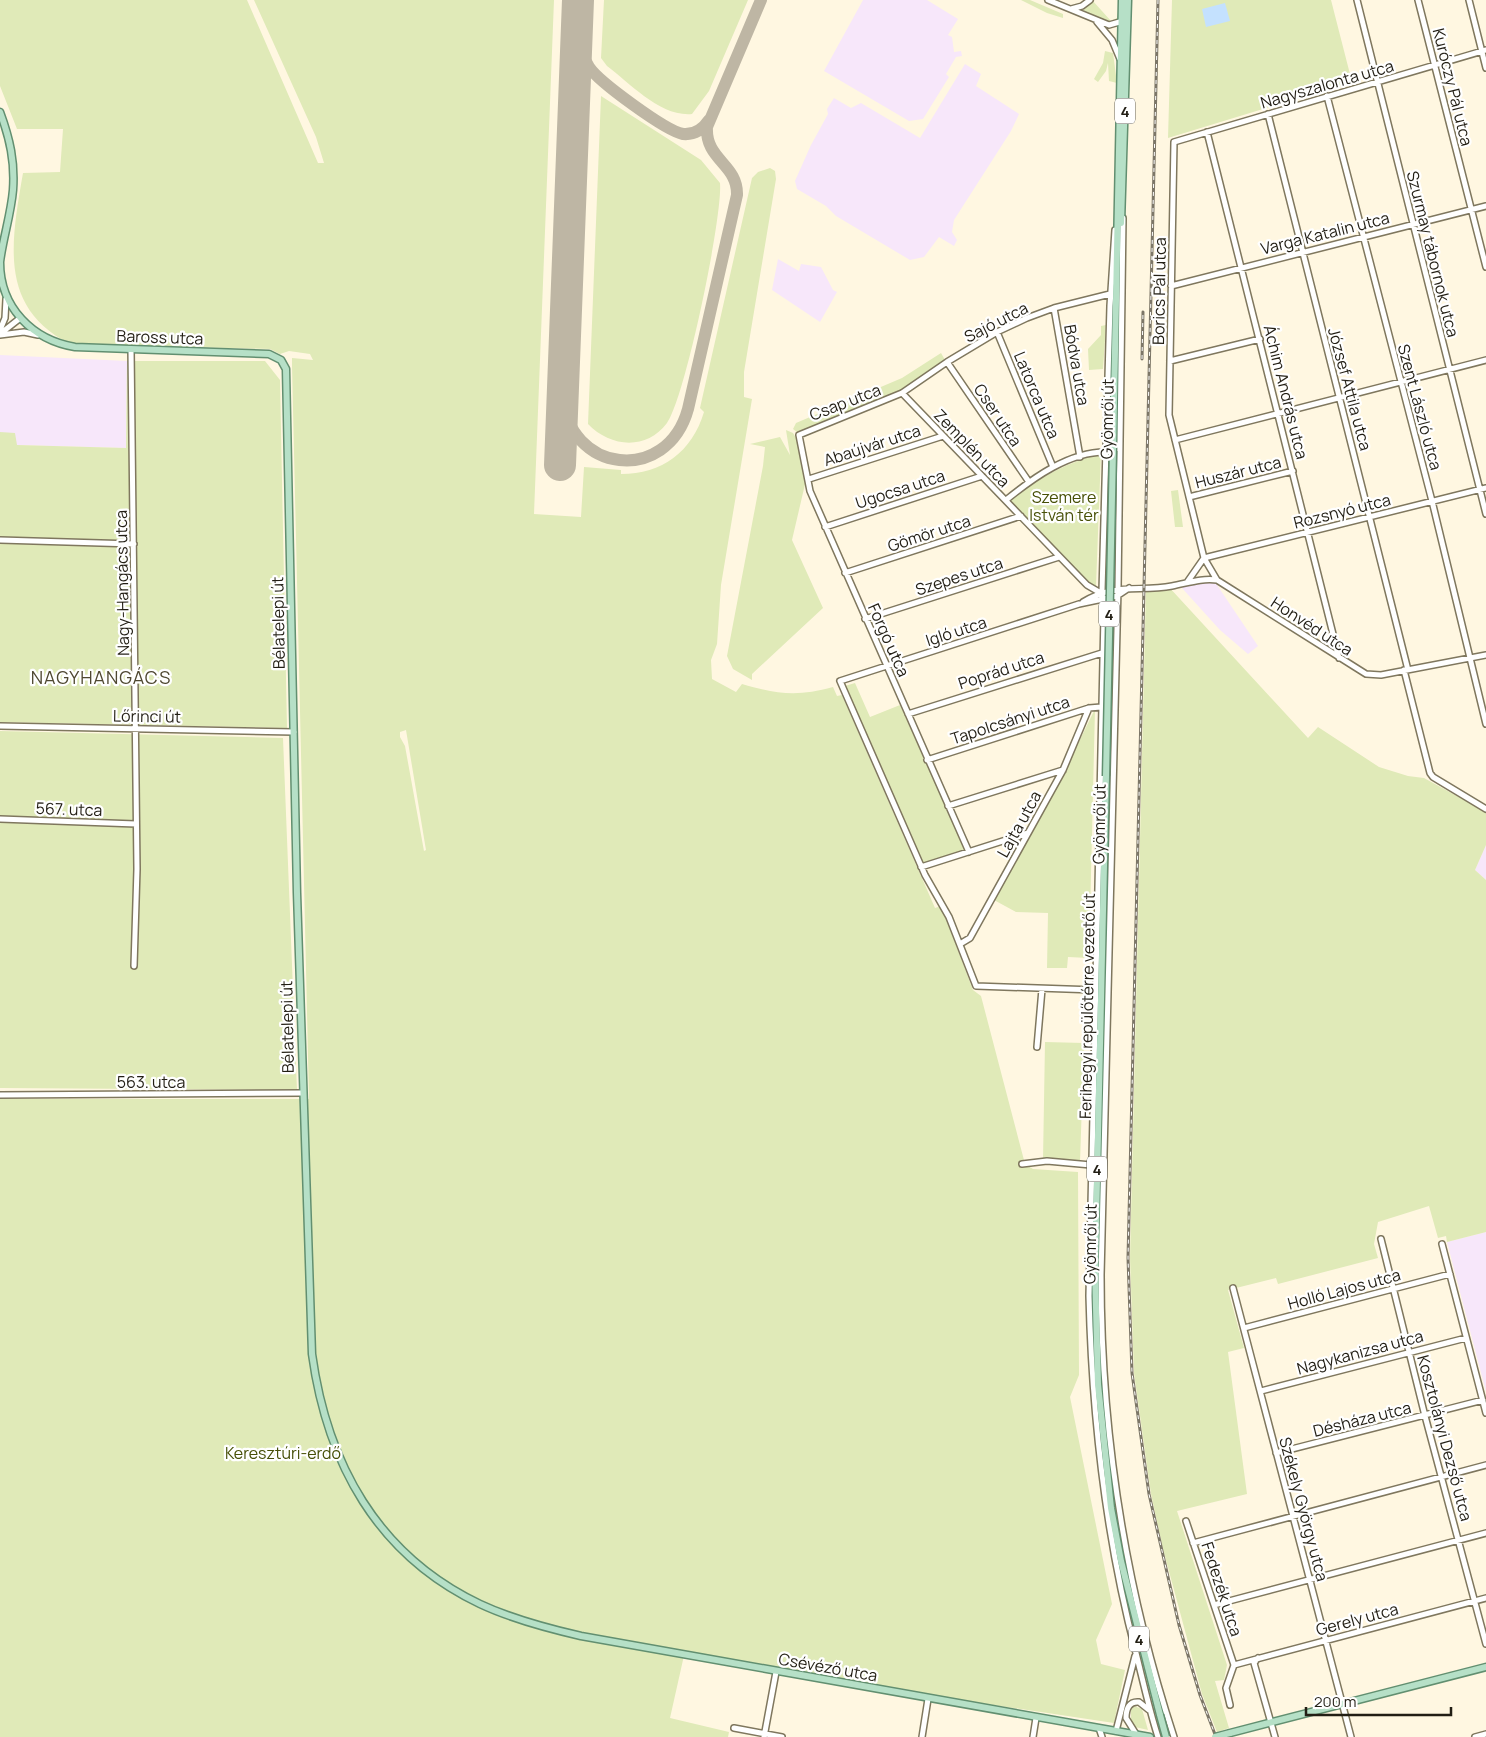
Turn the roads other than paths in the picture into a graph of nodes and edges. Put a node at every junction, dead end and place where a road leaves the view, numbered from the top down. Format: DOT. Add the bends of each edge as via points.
graph roads {
  1 [pos="1048,0"];
  2 [pos="1090,0"];
  3 [pos="1122,0"];
  4 [pos="1128,0"];
  5 [pos="1357,0"];
  6 [pos="1418,0"];
  7 [pos="1469,0"];
  8 [pos="1071,9"];
  9 [pos="1095,20"];
  10 [pos="1124,20"];
  11 [pos="1484,50"];
  12 [pos="1121,63"];
  13 [pos="1435,66"];
  14 [pos="1486,68"];
  15 [pos="1377,83"];
  16 [pos="1327,96"];
  17 [pos="0,112"];
  18 [pos="1268,114"];
  19 [pos="1207,132"];
  20 [pos="1174,142"];
  21 [pos="1120,204"];
  22 [pos="1486,206"];
  23 [pos="1471,210"];
  24 [pos="1412,224"];
  25 [pos="1363,238"];
  26 [pos="1302,253"];
  27 [pos="1242,267"];
  28 [pos="1486,267"];
  29 [pos="1171,286"];
  30 [pos="1110,294"];
  31 [pos="6,299"];
  32 [pos="1054,308"];
  33 [pos="19,319"];
  34 [pos="997,332"];
  35 [pos="0,333"];
  36 [pos="38,335"];
  37 [pos="1260,339"];
  38 [pos="130,349"];
  39 [pos="281,360"];
  40 [pos="1486,360"];
  41 [pos="1170,361"];
  42 [pos="947,362"];
  43 [pos="1450,369"];
  44 [pos="1400,382"];
  45 [pos="902,393"];
  46 [pos="1340,397"];
  47 [pos="1278,413"];
  48 [pos="798,435"];
  49 [pos="943,436"];
  50 [pos="1175,440"];
  51 [pos="1110,451"];
  52 [pos="1080,457"];
  53 [pos="1053,467"];
  54 [pos="1293,471"];
  55 [pos="982,476"];
  56 [pos="809,479"];
  57 [pos="1029,482"];
  58 [pos="1486,488"];
  59 [pos="1480,489"];
  60 [pos="1189,497"];
  61 [pos="1006,500"];
  62 [pos="1432,502"];
  63 [pos="1486,514"];
  64 [pos="1021,516"];
  65 [pos="1370,516"];
  66 [pos="825,527"];
  67 [pos="1308,533"];
  68 [pos="0,540"];
  69 [pos="134,544"];
  70 [pos="1060,557"];
  71 [pos="1204,558"];
  72 [pos="846,573"];
  73 [pos="1118,580"];
  74 [pos="1217,580"];
  75 [pos="1188,582"];
  76 [pos="1086,585"];
  77 [pos="1129,588"];
  78 [pos="1118,589"];
  79 [pos="1101,592"];
  80 [pos="1124,593"];
  81 [pos="1117,596"];
  82 [pos="1092,599"];
  83 [pos="1103,600"];
  84 [pos="1117,613"];
  85 [pos="865,619"];
  86 [pos="1102,653"];
  87 [pos="1486,655"];
  88 [pos="1339,658"];
  89 [pos="1470,658"];
  90 [pos="887,666"];
  91 [pos="1406,670"];
  92 [pos="1101,707"];
  93 [pos="1089,708"];
  94 [pos="908,714"];
  95 [pos="1486,724"];
  96 [pos="0,726"];
  97 [pos="136,729"];
  98 [pos="294,732"];
  99 [pos="927,760"];
  100 [pos="1063,770"];
  101 [pos="948,806"];
  102 [pos="1486,810"];
  103 [pos="0,819"];
  104 [pos="136,824"];
  105 [pos="1028,833"];
  106 [pos="969,852"];
  107 [pos="921,867"];
  108 [pos="960,944"];
  109 [pos="134,966"];
  110 [pos="1042,988"];
  111 [pos="1095,990"];
  112 [pos="1037,1047"];
  113 [pos="302,1093"];
  114 [pos="0,1095"];
  115 [pos="1022,1164"];
  116 [pos="1091,1165"];
  117 [pos="1381,1239"];
  118 [pos="1442,1244"];
  119 [pos="1450,1274"];
  120 [pos="1233,1288"];
  121 [pos="1394,1289"];
  122 [pos="1244,1328"];
  123 [pos="1466,1338"];
  124 [pos="1410,1352"];
  125 [pos="1261,1391"];
  126 [pos="1482,1400"];
  127 [pos="1486,1413"];
  128 [pos="1425,1416"];
  129 [pos="1276,1453"];
  130 [pos="1486,1465"];
  131 [pos="1440,1477"];
  132 [pos="1293,1516"];
  133 [pos="1186,1521"];
  134 [pos="1486,1533"];
  135 [pos="1459,1540"];
  136 [pos="1193,1542"];
  137 [pos="1310,1579"];
  138 [pos="1486,1598"];
  139 [pos="1474,1601"];
  140 [pos="1214,1604"];
  141 [pos="505,1614"];
  142 [pos="1326,1640"];
  143 [pos="1486,1644"];
  144 [pos="1136,1653"];
  145 [pos="1258,1658"];
  146 [pos="1234,1664"];
  147 [pos="1486,1667"];
  148 [pos="776,1672"];
  149 [pos="928,1699"];
  150 [pos="1343,1704"];
  151 [pos="1230,1705"];
  152 [pos="1150,1712"];
  153 [pos="1036,1718"];
  154 [pos="1167,1718"];
  155 [pos="1153,1723"];
  156 [pos="1270,1723"];
  157 [pos="734,1728"];
  158 [pos="1100,1728"];
  159 [pos="1116,1731"];
  160 [pos="1486,1734"];
  161 [pos="764,1735"];
  162 [pos="1136,1735"];
  163 [pos="782,1737"];
  164 [pos="922,1737"];
  165 [pos="1033,1737"];
  166 [pos="1102,1737"];
  167 [pos="1150,1737"];
  168 [pos="1158,1737"];
  169 [pos="1166,1737"];
  170 [pos="1174,1737"];
  171 [pos="1215,1737"];
  172 [pos="1275,1737"];
  173 [pos="1351,1737"];
  174 [pos="1476,1737"];
  1 -- 8 [label="street"];
  2 -- 8 [label="street"];
  3 -- 10 [label="main road, Ferihegyi repülőtérre vezető út / 4"];
  4 -- 10 [label="main road, Ferihegyi repülőtérre vezető út / 4"];
  5 -- 15 [label="street, Szurmay tábornok utca"];
  6 -- 13 [label="street, Kuróczy Pál utca"];
  7 -- 11 [label="street"];
  8 -- 9 [label="street"];
  9 -- 10 [label="street" via="1109,25"];
  9 -- 12 [label="street" via="1112,40"];
  10 -- 12 [label="main road, Ferihegyi repülőtérre vezető út / 4"];
  10 -- 21 [label="main road, Ferihegyi repülőtérre vezető út / 4"];
  11 -- 13 [label="street, Nagyszalonta utca"];
  11 -- 14 [label="street"];
  12 -- 21 [label="main road, Ferihegyi repülőtérre vezető út / 4"];
  13 -- 15 [label="street, Nagyszalonta utca"];
  13 -- 23 [label="street, Kuróczy Pál utca"];
  15 -- 16 [label="street, Nagyszalonta utca"];
  15 -- 24 [label="street, Szurmay tábornok utca"];
  16 -- 18 [label="street, Nagyszalonta utca"];
  16 -- 25 [label="street, Szent László utca"];
  17 -- 31 [label="main road" via="13,160 13,192 0,263"];
  18 -- 19 [label="street, Nagyszalonta utca"];
  18 -- 26 [label="street, József Attila utca"];
  19 -- 20 [label="street, Nagyszalonta utca"];
  19 -- 27 [label="street, Áchim András utca"];
  20 -- 29 [label="street, Borics Pál utca"];
  21 -- 30 [label="street, Gyömrői út"];
  21 -- 51 [label="main road, Ferihegyi repülőtérre vezető út / 4"];
  21 -- 73 [label="street, Gyömrői út"];
  22 -- 23 [label="street, Varga Katalin utca"];
  23 -- 24 [label="street, Varga Katalin utca"];
  23 -- 28 [label="street, Kuróczy Pál utca"];
  24 -- 25 [label="street, Varga Katalin utca"];
  24 -- 43 [label="street, Szurmay tábornok utca"];
  25 -- 26 [label="street, Varga Katalin utca"];
  25 -- 44 [label="street, Szent László utca"];
  26 -- 27 [label="street, Varga Katalin utca"];
  26 -- 46 [label="street, József Attila utca"];
  27 -- 29 [label="street, Varga Katalin utca"];
  27 -- 37 [label="street, Áchim András utca"];
  29 -- 41 [label="street, Borics Pál utca"];
  30 -- 32 [label="street, Sajó utca"];
  30 -- 51 [label="street, Gyömrői út"];
  31 -- 33 [label="main road, Baross utca"];
  31 -- 35 [label="street"];
  32 -- 34 [label="street, Sajó utca"];
  32 -- 52 [label="street, Bódva utca"];
  33 -- 35 [label="street"];
  33 -- 36 [label="main road, Baross utca"];
  34 -- 42 [label="street, Sajó utca"];
  34 -- 53 [label="street, Latorca utca"];
  35 -- 36 [label="street, Baross utca"];
  36 -- 38 [label="main road, Baross utca" via="75,347"];
  37 -- 41 [label="street"];
  37 -- 47 [label="street, Áchim András utca"];
  38 -- 39 [label="main road, Baross utca" via="269,354"];
  38 -- 69 [label="street, Nagy-Hangács utca"];
  39 -- 98 [label="main road, Bélatelepi út" via="286,369"];
  40 -- 43 [label="street"];
  41 -- 50 [label="street, Borics Pál utca" via="1169,415"];
  42 -- 45 [label="street, Sajó utca"];
  42 -- 57 [label="street, Cser utca"];
  43 -- 44 [label="street"];
  43 -- 59 [label="street, Szurmay tábornok utca"];
  44 -- 46 [label="street"];
  44 -- 62 [label="street, Szent László utca"];
  45 -- 48 [label="street, Csap utca"];
  45 -- 49 [label="street, Zemplén utca"];
  46 -- 47 [label="street"];
  46 -- 65 [label="street, József Attila utca"];
  47 -- 50 [label="street"];
  47 -- 54 [label="street, Áchim András utca"];
  48 -- 56 [label="street, Forgó utca"];
  49 -- 55 [label="street, Zemplén utca"];
  49 -- 56 [label="street, Abaújvár utca"];
  50 -- 60 [label="street, Borics Pál utca"];
  51 -- 52 [label="street"];
  51 -- 79 [label="street, Gyömrői út"];
  51 -- 169 [label="main road, Ferihegyi repülőtérre vezető út / 4, bridge" via="1095,1269 1098,1384 1111,1508 1121,1561"];
  52 -- 53 [label="street"];
  53 -- 57 [label="street"];
  54 -- 60 [label="street, Huszár utca"];
  54 -- 67 [label="street, Áchim András utca"];
  55 -- 61 [label="street, Zemplén utca"];
  55 -- 66 [label="street, Ugocsa utca"];
  56 -- 66 [label="street, Forgó utca" via="810,491"];
  57 -- 61 [label="street"];
  58 -- 59 [label="street, Rozsnyó utca"];
  59 -- 62 [label="street, Rozsnyó utca"];
  59 -- 63 [label="street, Szurmay tábornok utca"];
  60 -- 71 [label="street, Borics Pál utca"];
  61 -- 64 [label="street, Zemplén utca"];
  62 -- 65 [label="street, Rozsnyó utca"];
  62 -- 89 [label="street, Szent László utca"];
  64 -- 70 [label="street, Zemplén utca"];
  64 -- 72 [label="street, Gömör utca"];
  65 -- 67 [label="street, Rozsnyó utca"];
  65 -- 91 [label="street, József Attila utca"];
  66 -- 72 [label="street, Forgó utca"];
  67 -- 71 [label="street, Rozsnyó utca"];
  67 -- 88 [label="street, Áchim András utca"];
  68 -- 69 [label="street"];
  69 -- 97 [label="street, Nagy-Hangács utca"];
  70 -- 76 [label="street, Zemplén utca"];
  70 -- 85 [label="street, Szepes utca"];
  71 -- 74 [label="street"];
  71 -- 75 [label="street"];
  72 -- 85 [label="street, Forgó utca"];
  73 -- 77 [label="street"];
  73 -- 78 [label="street, Gyömrői út"];
  74 -- 75 [label="street" via="1206,578"];
  74 -- 88 [label="street, Honvéd utca"];
  75 -- 77 [label="street"];
  76 -- 79 [label="street, Zemplén utca"];
  76 -- 82 [label="street, Zemplén utca"];
  77 -- 78 [label="street"];
  77 -- 80 [label="street"];
  78 -- 79 [label="street"];
  78 -- 81 [label="street, Gyömrői út"];
  79 -- 82 [label="street, Igló utca"];
  79 -- 83 [label="street, Gyömrői út"];
  80 -- 81 [label="street"];
  80 -- 84 [label="street"];
  81 -- 83 [label="street"];
  81 -- 84 [label="street, Gyömrői út"];
  82 -- 83 [label="street, Igló utca"];
  82 -- 90 [label="street, Igló utca"];
  83 -- 86 [label="street, Gyömrői út"];
  84 -- 154 [label="street, Gyömrői út" via="1101,1274 1104,1379 1110,1452 1130,1575 1144,1640"];
  85 -- 90 [label="street, Forgó utca"];
  86 -- 92 [label="street, Gyömrői út"];
  86 -- 94 [label="street, Poprád utca"];
  87 -- 89 [label="street, Honvéd utca"];
  88 -- 91 [label="street, Honvéd utca" via="1366,674 1382,675"];
  89 -- 91 [label="street, Honvéd utca"];
  89 -- 95 [label="street, Szent László utca"];
  90 -- 94 [label="street, Forgó utca"];
  90 -- 107 [label="street, Igló utca" via="840,681"];
  91 -- 102 [label="street, József Attila utca" via="1430,773"];
  92 -- 93 [label="street, Tapolcsányi utca"];
  92 -- 111 [label="street, Gyömrői út"];
  93 -- 99 [label="street, Tapolcsányi utca"];
  93 -- 100 [label="street, Lajta utca"];
  94 -- 99 [label="street, Forgó utca"];
  96 -- 97 [label="street, Lőrinci út"];
  97 -- 98 [label="street, Lőrinci út"];
  97 -- 104 [label="street, Nagy-Hangács utca"];
  98 -- 113 [label="main road, Bélatelepi út"];
  99 -- 101 [label="street, Forgó utca"];
  100 -- 101 [label="street"];
  100 -- 105 [label="street, Lajta utca"];
  101 -- 106 [label="street, Forgó utca"];
  103 -- 104 [label="street, 567. utca"];
  104 -- 109 [label="street, Nagy-Hangács utca"];
  105 -- 106 [label="street"];
  105 -- 108 [label="street, Lajta utca" via="970,938"];
  106 -- 107 [label="street"];
  107 -- 108 [label="street"];
  108 -- 110 [label="street" via="976,986"];
  110 -- 111 [label="street"];
  110 -- 112 [label="street"];
  111 -- 116 [label="street, Gyömrői út"];
  113 -- 114 [label="street, 563. utca"];
  113 -- 141 [label="main road, Bélatelepi út" via="312,1354 323,1412 335,1451 359,1497 400,1548 440,1581"];
  115 -- 116 [label="street" via="1047,1161"];
  116 -- 144 [label="street, Gyömrői út" via="1089,1296 1093,1402 1111,1546"];
  117 -- 121 [label="street, Kosztolányi Dezső utca"];
  118 -- 119 [label="street"];
  119 -- 121 [label="street, Holló Lajos utca"];
  119 -- 123 [label="street"];
  120 -- 122 [label="street, Székely György utca"];
  121 -- 122 [label="street, Holló Lajos utca"];
  121 -- 124 [label="street, Kosztolányi Dezső utca"];
  122 -- 125 [label="street, Székely György utca"];
  123 -- 124 [label="street, Nagykanizsa utca"];
  123 -- 126 [label="street"];
  124 -- 125 [label="street, Nagykanizsa utca"];
  124 -- 128 [label="street, Kosztolányi Dezső utca"];
  125 -- 129 [label="street, Székely György utca"];
  126 -- 127 [label="street"];
  126 -- 128 [label="street, Désháza utca"];
  128 -- 129 [label="street, Désháza utca"];
  128 -- 131 [label="street, Kosztolányi Dezső utca"];
  129 -- 132 [label="street, Székely György utca"];
  130 -- 131 [label="street"];
  131 -- 132 [label="street"];
  131 -- 135 [label="street, Kosztolányi Dezső utca"];
  132 -- 136 [label="street"];
  132 -- 137 [label="street, Székely György utca"];
  133 -- 136 [label="street, Fedezék utca"];
  134 -- 135 [label="street"];
  135 -- 137 [label="street"];
  135 -- 139 [label="street, Kosztolányi Dezső utca"];
  136 -- 140 [label="street, Fedezék utca"];
  137 -- 140 [label="street"];
  137 -- 142 [label="street, Székely György utca"];
  138 -- 139 [label="street, Gerely utca"];
  139 -- 142 [label="street, Gerely utca"];
  139 -- 143 [label="street, Kosztolányi Dezső utca"];
  140 -- 146 [label="street, Fedezék utca"];
  141 -- 148 [label="main road, Csévéző utca" via="580,1636"];
  142 -- 145 [label="street, Gerely utca"];
  142 -- 150 [label="street, Székely György utca"];
  144 -- 152 [label="street, Gyömrői út"];
  144 -- 159 [label="street, Gyömrői út"];
  145 -- 146 [label="street, Gerely utca"];
  145 -- 156 [label="street" via="1254,1663"];
  146 -- 151 [label="street" via="1226,1688"];
  147 -- 150 [label="main road"];
  148 -- 149 [label="main road, Csévéző utca"];
  148 -- 161 [label="street"];
  149 -- 153 [label="main road, Csévéző utca"];
  149 -- 164 [label="street"];
  150 -- 156 [label="main road"];
  150 -- 173 [label="street, Székely György utca"];
  152 -- 155 [label="street, Gyömrői út"];
  152 -- 162 [label="street" via="1139,1702 1129,1705 1126,1718"];
  153 -- 158 [label="main road, Csévéző utca"];
  153 -- 165 [label="street"];
  154 -- 155 [label="street" via="1167,1724 1162,1728"];
  154 -- 170 [label="street, Gyömrői út"];
  155 -- 168 [label="street, Gyömrői út"];
  156 -- 171 [label="main road, bridge"];
  156 -- 172 [label="street"];
  157 -- 161 [label="street"];
  158 -- 159 [label="main road, Csévéző utca"];
  158 -- 166 [label="street"];
  159 -- 162 [label="main road, Csévéző utca"];
  160 -- 174 [label="street"];
  161 -- 163 [label="street"];
  162 -- 167 [label="main road, Csévéző utca"];
}
